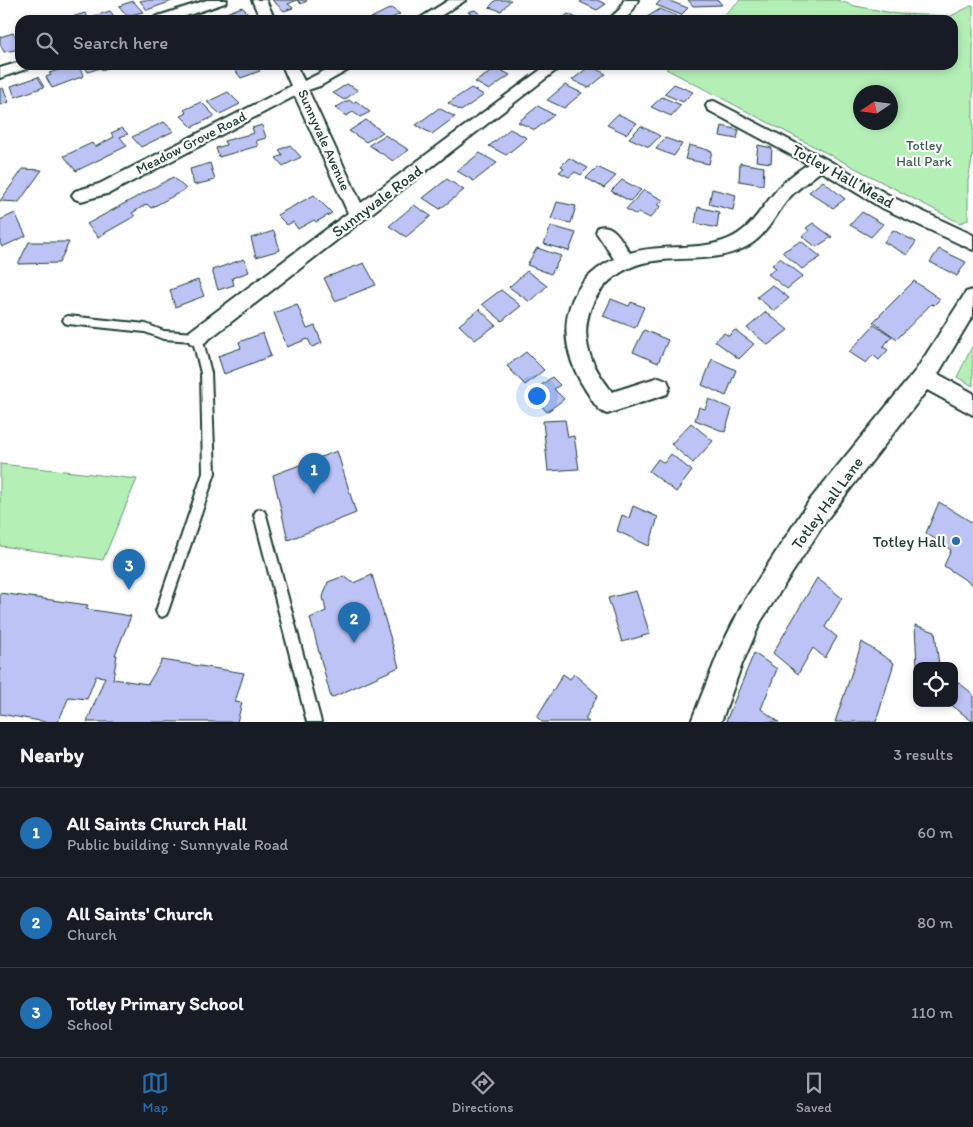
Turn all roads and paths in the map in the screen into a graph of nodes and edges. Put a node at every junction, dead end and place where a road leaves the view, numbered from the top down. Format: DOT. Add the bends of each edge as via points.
graph roads {
  1 [pos="220,0"];
  2 [pos="258,0"];
  3 [pos="459,0"];
  4 [pos="631,0"];
  5 [pos="175,15"];
  6 [pos="266,15"];
  7 [pos="433,15"];
  8 [pos="621,15"];
  9 [pos="15,68"];
  10 [pos="292,70"];
  11 [pos="338,70"];
  12 [pos="549,70"];
  13 [pos="0,73"];
  14 [pos="300,87"];
  15 [pos="714,106"];
  16 [pos="820,163"];
  17 [pos="81,195"];
  18 [pos="358,216"];
  19 [pos="605,232"];
  20 [pos="973,243"];
  21 [pos="626,262"];
  22 [pos="973,298"];
  23 [pos="68,320"];
  24 [pos="197,337"];
  25 [pos="924,377"];
  26 [pos="659,387"];
  27 [pos="973,405"];
  28 [pos="260,515"];
  29 [pos="162,611"];
  30 [pos="314,722"];
  31 [pos="706,722"];
  1 -- 5 [label="street"];
  2 -- 6 [label="street"];
  3 -- 7 [label="street"];
  4 -- 8 [label="street"];
  9 -- 13 [label="street"];
  10 -- 14 [label="street, Sunnyvale Avenue"];
  11 -- 14 [label="street, Meadow Grove Road"];
  12 -- 18 [label="street, Sunnyvale Road"];
  14 -- 17 [label="street, Meadow Grove Road" via="104,189"];
  14 -- 18 [label="street, Sunnyvale Avenue"];
  15 -- 16 [label="street, Totley Hall Mead"];
  16 -- 20 [label="street, Totley Hall Mead" via="886,202"];
  16 -- 21 [label="street" via="790,186 763,224 748,238 718,250 660,254"];
  18 -- 24 [label="street, Sunnyvale Road"];
  19 -- 21 [label="street"];
  21 -- 26 [label="street" via="604,273 581,299 575,329 580,356 607,404"];
  22 -- 25 [label="street, Totley Hall Lane"];
  23 -- 24 [label="lane"];
  24 -- 29 [label="lane" via="206,373 209,473"];
  25 -- 27 [label="street"];
  25 -- 31 [label="street, Totley Hall Lane" via="818,510 752,612"];
  28 -- 30 [label="lane"];
}
